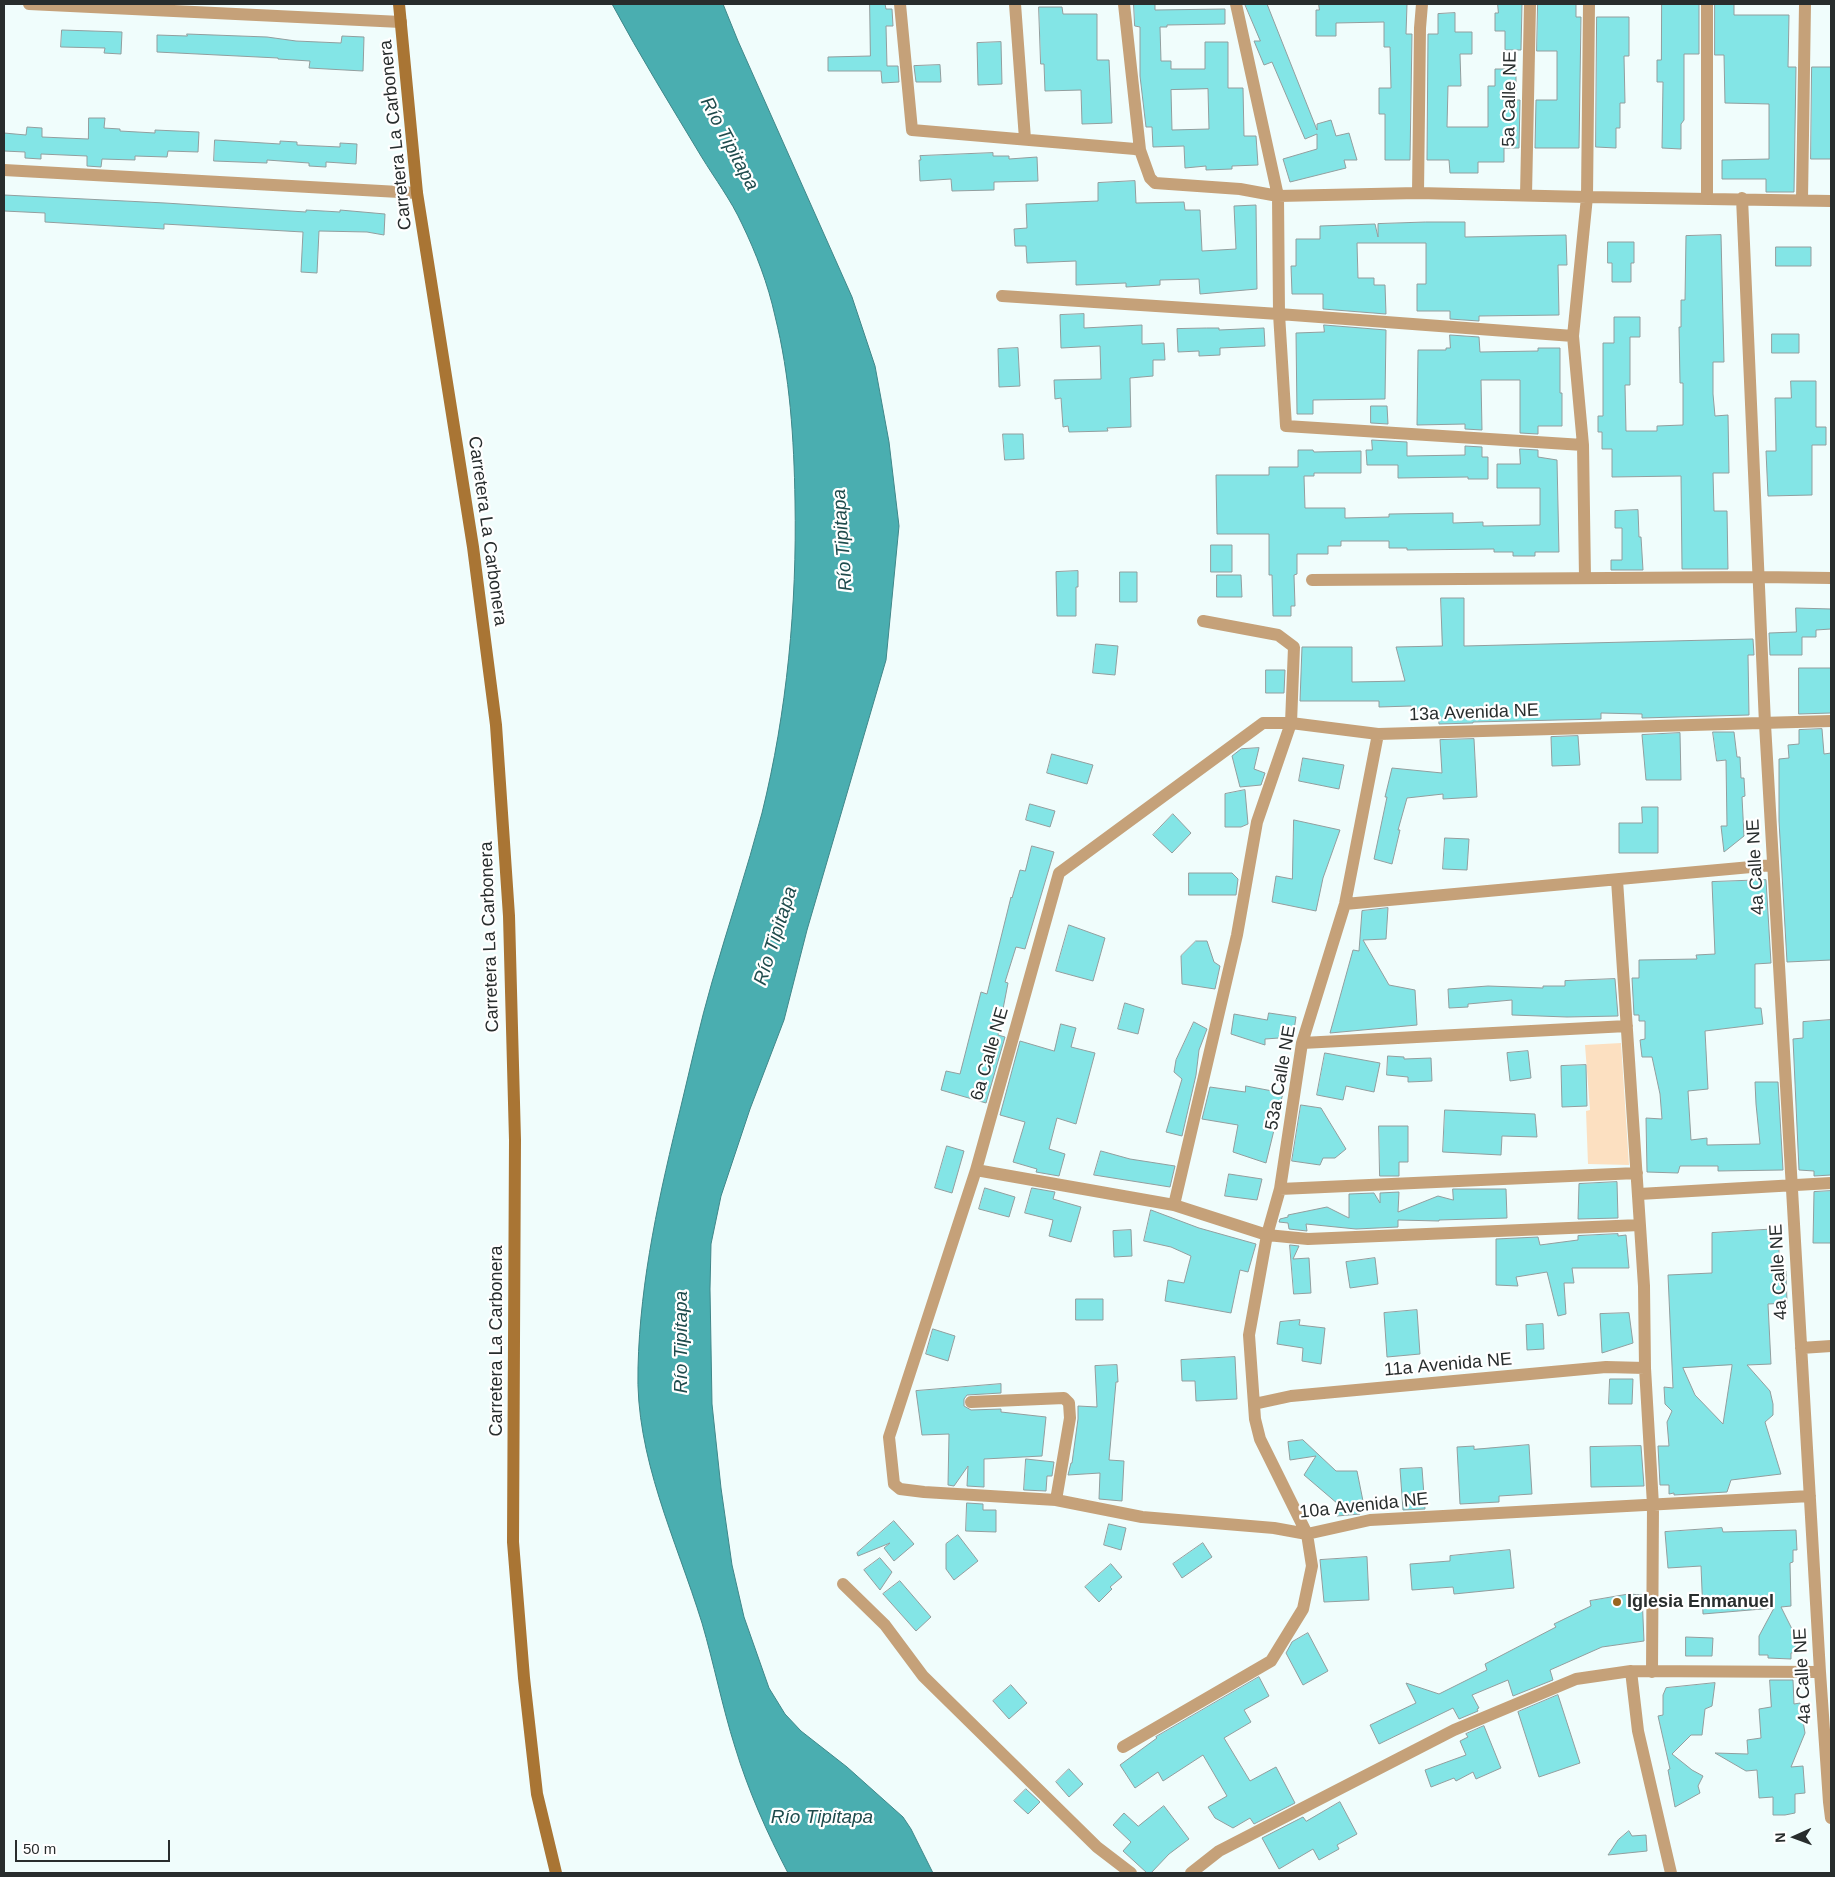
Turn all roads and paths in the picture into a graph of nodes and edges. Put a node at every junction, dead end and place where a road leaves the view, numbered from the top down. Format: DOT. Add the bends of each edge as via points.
graph roads {
  1 [pos="29,4"];
  2 [pos="400,4"];
  3 [pos="900,4"];
  4 [pos="1015,4"];
  5 [pos="1124,4"];
  6 [pos="1236,4"];
  7 [pos="1422,4"];
  8 [pos="1530,4"];
  9 [pos="1590,4"];
  10 [pos="1707,4"];
  11 [pos="1805,4"];
  12 [pos="401,22"];
  13 [pos="1025,140"];
  14 [pos="1140,150"];
  15 [pos="4,170"];
  16 [pos="418,193"];
  17 [pos="1418,193"];
  18 [pos="1526,195"];
  19 [pos="1278,196"];
  20 [pos="1587,197"];
  21 [pos="1707,198"];
  22 [pos="1742,198"];
  23 [pos="1802,200"];
  24 [pos="1831,201"];
  25 [pos="1002,296"];
  26 [pos="1279,314"];
  27 [pos="1573,336"];
  28 [pos="1583,445"];
  29 [pos="1760,576"];
  30 [pos="1585,578"];
  31 [pos="1831,578"];
  32 [pos="1312,580"];
  33 [pos="1203,621"];
  34 [pos="1831,721"];
  35 [pos="1291,723"];
  36 [pos="1765,724"];
  37 [pos="1378,734"];
  38 [pos="1773,865"];
  39 [pos="1617,880"];
  40 [pos="1345,904"];
  41 [pos="1627,1026"];
  42 [pos="1302,1043"];
  43 [pos="976,1170"];
  44 [pos="1637,1173"];
  45 [pos="1831,1183"];
  46 [pos="1792,1186"];
  47 [pos="1280,1189"];
  48 [pos="1639,1194"];
  49 [pos="1174,1205"];
  50 [pos="1640,1226"];
  51 [pos="1267,1235"];
  52 [pos="1831,1346"];
  53 [pos="1801,1348"];
  54 [pos="1645,1368"];
  55 [pos="972,1402"];
  56 [pos="1254,1404"];
  57 [pos="924,1492"];
  58 [pos="1810,1496"];
  59 [pos="1056,1500"];
  60 [pos="1653,1505"];
  61 [pos="1306,1534"];
  62 [pos="843,1584"];
  63 [pos="1818,1621"];
  64 [pos="1831,1621"];
  65 [pos="1631,1671"];
  66 [pos="1652,1672"];
  67 [pos="1820,1672"];
  68 [pos="1123,1747"];
  69 [pos="1829,1782"];
  70 [pos="1831,1818"];
  71 [pos="556,1873"];
  72 [pos="1131,1873"];
  73 [pos="1191,1873"];
  74 [pos="1671,1873"];
  1 -- 12 [label="street"];
  2 -- 12 [label="street, Carretera La Carbonera"];
  3 -- 13 [label="street" via="912,130"];
  4 -- 13 [label="street"];
  5 -- 14 [label="street"];
  6 -- 19 [label="street"];
  7 -- 17 [label="street"];
  8 -- 18 [label="street, 5a Calle NE"];
  9 -- 20 [label="street"];
  10 -- 21 [label="street"];
  11 -- 23 [label="street"];
  12 -- 16 [label="street, Carretera La Carbonera"];
  13 -- 14 [label="street"];
  14 -- 19 [label="street" via="1155,183"];
  15 -- 16 [label="street"];
  16 -- 71 [label="street, Carretera La Carbonera" via="473,547 496,725 509,916 514,1140 514,1542 537,1794"];
  17 -- 18 [label="street"];
  17 -- 19 [label="street"];
  18 -- 20 [label="street"];
  19 -- 26 [label="street"];
  20 -- 21 [label="street"];
  20 -- 27 [label="street"];
  21 -- 22 [label="street"];
  22 -- 23 [label="street"];
  22 -- 29 [label="street, 4a Calle NE"];
  23 -- 24 [label="street"];
  25 -- 26 [label="street"];
  26 -- 27 [label="street"];
  26 -- 28 [label="street" via="1286,426"];
  27 -- 28 [label="street"];
  28 -- 30 [label="street"];
  29 -- 30 [label="street"];
  29 -- 31 [label="street"];
  29 -- 36 [label="street, 4a Calle NE"];
  30 -- 32 [label="street"];
  33 -- 35 [label="street" via="1278,635 1294,647"];
  34 -- 36 [label="street, 13a Avenida NE"];
  35 -- 37 [label="street, 13a Avenida NE"];
  35 -- 43 [label="street, 6a Calle NE" via="1263,723 1059,872"];
  35 -- 49 [label="street" via="1257,822 1235,944"];
  36 -- 37 [label="street, 13a Avenida NE"];
  36 -- 38 [label="street, 4a Calle NE"];
  37 -- 40 [label="street, 53a Calle NE"];
  38 -- 39 [label="street"];
  38 -- 46 [label="street, 4a Calle NE"];
  39 -- 40 [label="street"];
  39 -- 41 [label="street"];
  40 -- 42 [label="street, 53a Calle NE"];
  41 -- 42 [label="street"];
  41 -- 44 [label="street"];
  42 -- 47 [label="street, 53a Calle NE"];
  43 -- 49 [label="street"];
  43 -- 57 [label="street, 6a Calle NE" via="888,1438 894,1484"];
  44 -- 47 [label="street"];
  44 -- 48 [label="street"];
  45 -- 46 [label="street"];
  46 -- 48 [label="street"];
  46 -- 53 [label="street, 4a Calle NE"];
  47 -- 51 [label="street, 53a Calle NE"];
  48 -- 50 [label="street"];
  49 -- 51 [label="street"];
  50 -- 51 [label="street" via="1308,1239"];
  50 -- 54 [label="street"];
  51 -- 56 [label="street, 53a Calle NE" via="1249,1335"];
  52 -- 53 [label="street"];
  53 -- 58 [label="street, 4a Calle NE"];
  54 -- 56 [label="street, 11a Avenida NE" via="1606,1367 1292,1396"];
  54 -- 60 [label="street"];
  55 -- 59 [label="street" via="1064,1398 1069,1402 1070,1418"];
  56 -- 61 [label="street, 53a Calle NE" via="1260,1439"];
  57 -- 59 [label="street, 10a Avenida NE"];
  58 -- 60 [label="street, 10a Avenida NE"];
  58 -- 63 [label="street, 4a Calle NE"];
  59 -- 61 [label="street, 10a Avenida NE" via="1142,1517 1274,1528"];
  60 -- 61 [label="street, 10a Avenida NE" via="1370,1520"];
  60 -- 66 [label="street"];
  61 -- 68 [label="street, 53a Calle NE" via="1312,1566 1303,1609 1271,1661"];
  62 -- 72 [label="street" via="885,1625 923,1676 1097,1847"];
  63 -- 64 [label="street"];
  63 -- 67 [label="street, 4a Calle NE"];
  65 -- 66 [label="street"];
  65 -- 73 [label="street" via="1576,1679 1454,1730 1219,1851"];
  65 -- 74 [label="street" via="1638,1731"];
  66 -- 67 [label="street"];
  67 -- 69 [label="street, 4a Calle NE"];
  69 -- 70 [label="street, 4a Calle NE"];
}
